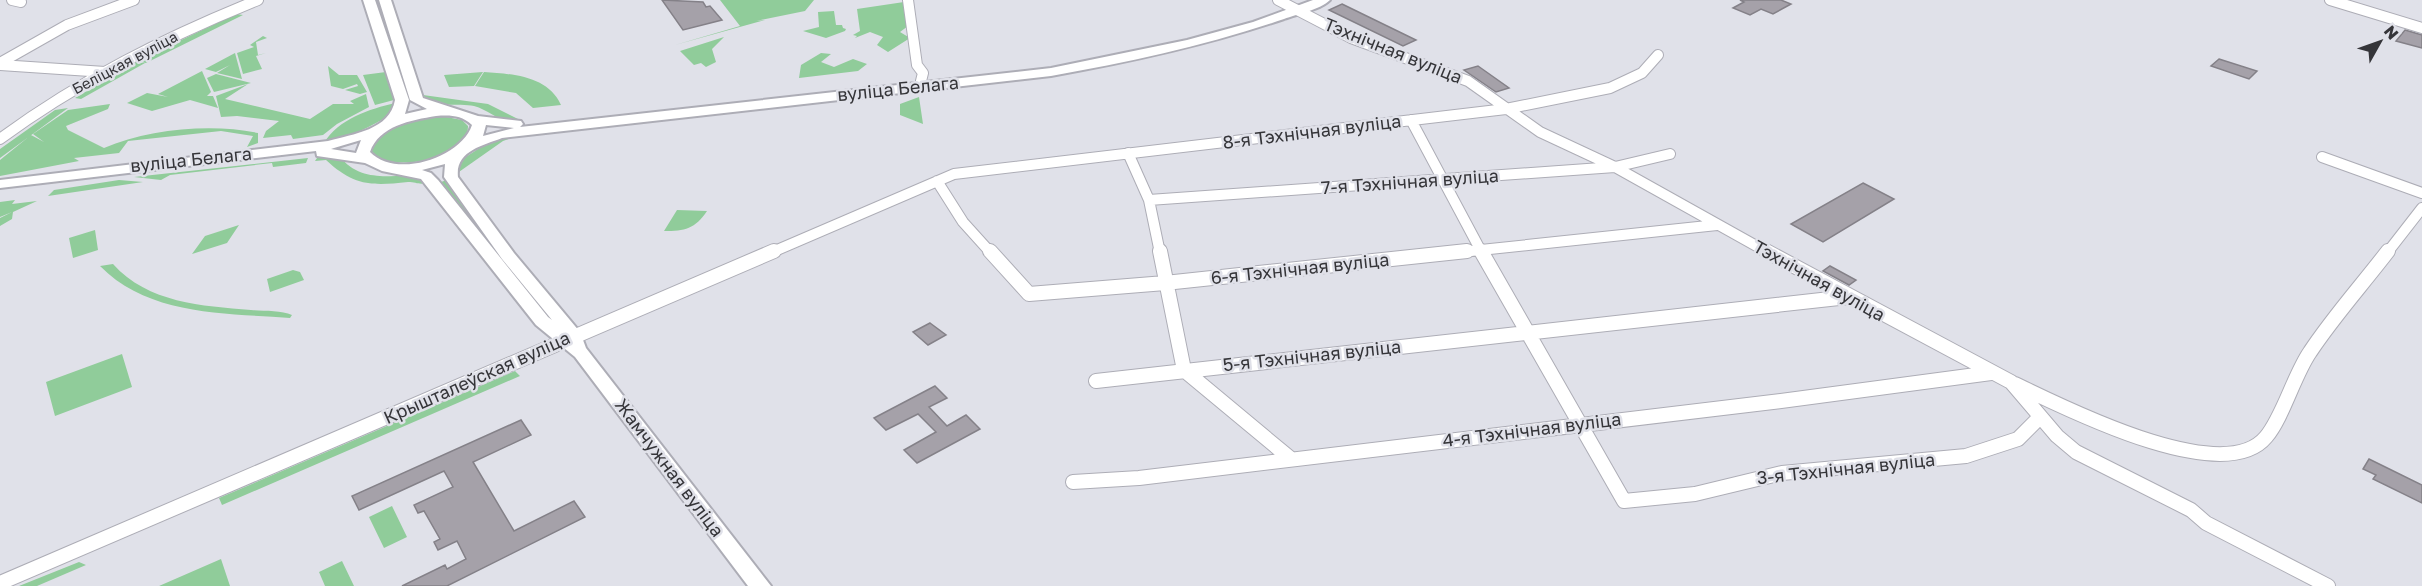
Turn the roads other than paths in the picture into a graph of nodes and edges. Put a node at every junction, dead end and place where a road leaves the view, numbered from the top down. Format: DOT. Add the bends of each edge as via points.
graph roads {
  1 [pos="134,0"];
  2 [pos="258,0"];
  3 [pos="369,0"];
  4 [pos="385,0"];
  5 [pos="908,0"];
  6 [pos="1324,0"];
  7 [pos="2330,0"];
  8 [pos="1293,4"];
  9 [pos="2422,28"];
  10 [pos="1658,55"];
  11 [pos="0,64"];
  12 [pos="106,72"];
  13 [pos="921,81"];
  14 [pos="1506,109"];
  15 [pos="445,112"];
  16 [pos="475,120"];
  17 [pos="1410,120"];
  18 [pos="382,129"];
  19 [pos="0,139"];
  20 [pos="462,150"];
  21 [pos="1128,153"];
  22 [pos="1670,154"];
  23 [pos="2322,157"];
  24 [pos="365,159"];
  25 [pos="1615,166"];
  26 [pos="403,169"];
  27 [pos="954,174"];
  28 [pos="1441,180"];
  29 [pos="937,181"];
  30 [pos="0,184"];
  31 [pos="0,192"];
  32 [pos="2422,193"];
  33 [pos="1149,200"];
  34 [pos="2422,208"];
  35 [pos="1717,225"];
  36 [pos="1479,250"];
  37 [pos="1165,283"];
  38 [pos="1848,297"];
  39 [pos="1528,331"];
  40 [pos="571,342"];
  41 [pos="1184,370"];
  42 [pos="1991,373"];
  43 [pos="1096,381"];
  44 [pos="2011,382"];
  45 [pos="2040,417"];
  46 [pos="1579,424"];
  47 [pos="1292,459"];
  48 [pos="1073,482"];
  49 [pos="0,583"];
  50 [pos="760,586"];
  51 [pos="2328,586"];
  1 -- 11 [label="street" via="67,25"];
  2 -- 12 [label="street, Беліцкая вуліца" via="174,36"];
  3 -- 18 [label="street" via="402,100 400,111"];
  4 -- 15 [label="street" via="417,99"];
  5 -- 13 [label="street" via="917,66 923,73"];
  6 -- 8 [label="street, вуліца Белага"];
  7 -- 9 [label="street"];
  8 -- 13 [label="street, вуліца Белага" via="1191,39 1124,54"];
  8 -- 14 [label="street, Тэхнічная вуліца" via="1351,38 1468,81"];
  8 -- 20 [label="street, вуліца Белага" via="1185,47 1084,66 499,134"];
  10 -- 14 [label="street, 8-я Тэхнічная вуліца" via="1633,79 1596,91"];
  11 -- 12 [label="street"];
  12 -- 19 [label="street, Беліцкая вуліца"];
  13 -- 16 [label="street, вуліца Белага" via="525,124"];
  14 -- 17 [label="street, 8-я Тэхнічная вуліца"];
  14 -- 25 [label="street, Тэхнічная вуліца" via="1565,146"];
  15 -- 16 [label="street, вуліца Белага" via="465,114"];
  15 -- 18 [label="street, вуліца Белага" via="415,116"];
  16 -- 20 [label="street" via="479,130"];
  17 -- 21 [label="street, 8-я Тэхнічная вуліца"];
  17 -- 28 [label="street"];
  18 -- 24 [label="street" via="363,148"];
  18 -- 30 [label="street, вуліца Белага" via="329,145"];
  20 -- 26 [label="street, вуліца Белага" via="426,165"];
  20 -- 40 [label="street, Жамчужная вуліца" via="450,168 451,177"];
  21 -- 27 [label="street, 8-я Тэхнічная вуліца"];
  21 -- 33 [label="street"];
  22 -- 25 [label="street, 7-я Тэхнічная вуліца"];
  23 -- 32 [label="street"];
  24 -- 26 [label="street, вуліца Белага" via="376,166"];
  24 -- 31 [label="street, вуліца Белага" via="322,153"];
  25 -- 28 [label="street, 7-я Тэхнічная вуліца"];
  25 -- 35 [label="street, Тэхнічная вуліца"];
  26 -- 40 [label="street, Жамчужная вуліца" via="426,176 433,183 542,321"];
  27 -- 29 [label="street, Крышталеўская вуліца"];
  28 -- 33 [label="street, 7-я Тэхнічная вуліца"];
  28 -- 36 [label="street"];
  29 -- 37 [label="street, 6-я Тэхнічная вуліца" via="963,222 1029,294"];
  29 -- 40 [label="street, Крышталеўская вуліца"];
  33 -- 37 [label="street"];
  34 -- 44 [label="street" via="2309,353 2258,445 2223,454 2190,453 2122,431"];
  35 -- 36 [label="street, 6-я Тэхнічная вуліца"];
  35 -- 38 [label="street, Тэхнічная вуліца"];
  36 -- 37 [label="street, 6-я Тэхнічная вуліца"];
  36 -- 39 [label="street"];
  37 -- 41 [label="street"];
  38 -- 39 [label="street, 5-я Тэхнічная вуліца"];
  38 -- 42 [label="street, Тэхнічная вуліца"];
  39 -- 41 [label="street, 5-я Тэхнічная вуліца"];
  39 -- 46 [label="street"];
  40 -- 49 [label="street, Крышталеўская вуліца"];
  40 -- 50 [label="street, Жамчужная вуліца"];
  41 -- 43 [label="street, 5-я Тэхнічная вуліца"];
  41 -- 47 [label="street"];
  42 -- 44 [label="street, Тэхнічная вуліца"];
  42 -- 46 [label="street, 4-я Тэхнічная вуліца"];
  44 -- 45 [label="street, Тэхнічная вуліца"];
  45 -- 46 [label="street, 3-я Тэхнічная вуліца" via="2018,439 1966,456 1782,472 1695,494 1624,501"];
  45 -- 51 [label="street, Тэхнічная вуліца" via="2076,452"];
  46 -- 47 [label="street, 4-я Тэхнічная вуліца"];
  47 -- 48 [label="street, 4-я Тэхнічная вуліца"];
}
